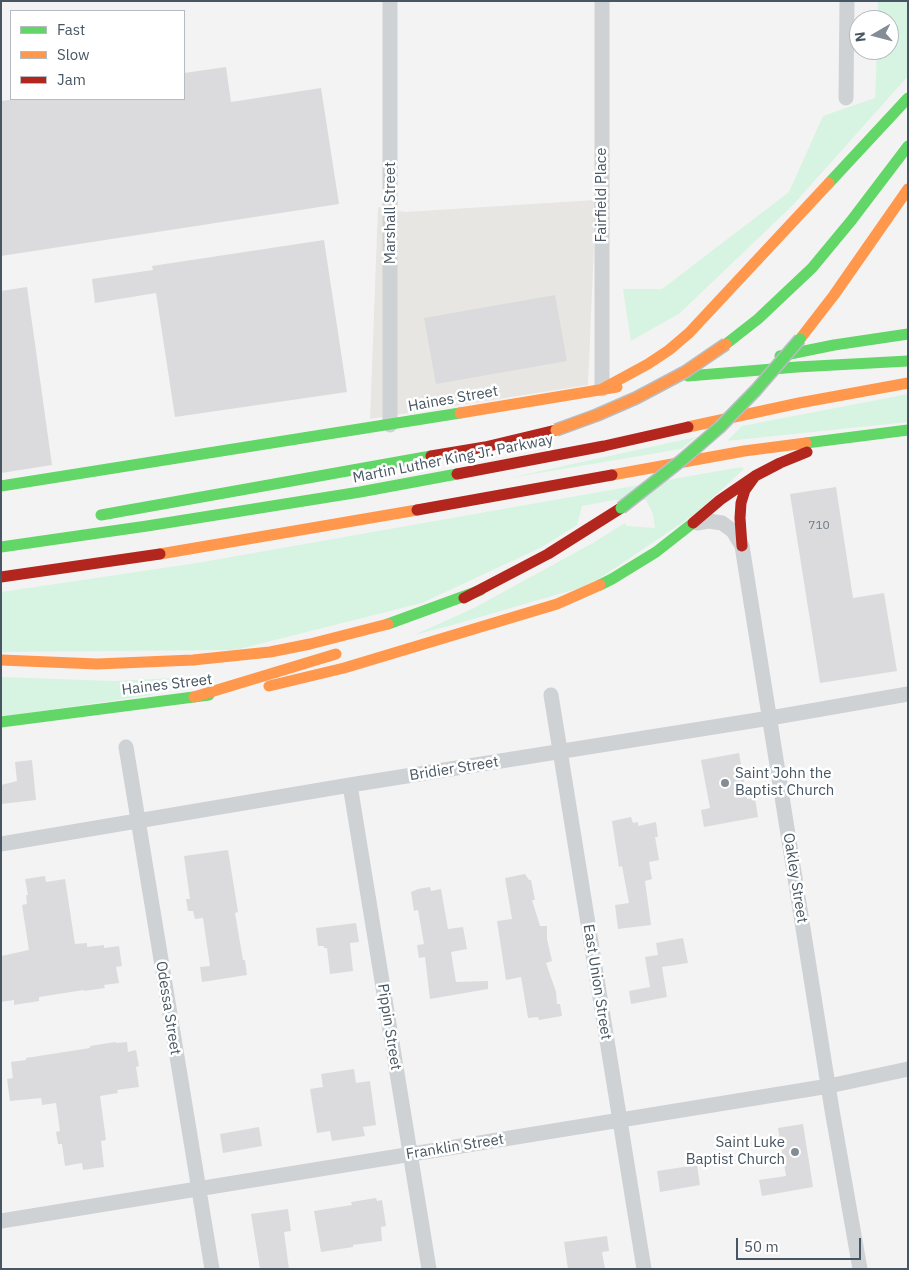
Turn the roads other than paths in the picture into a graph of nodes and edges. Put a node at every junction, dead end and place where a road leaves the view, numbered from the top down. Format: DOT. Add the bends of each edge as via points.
graph roads {
  1 [pos="390,1"];
  2 [pos="602,1"];
  3 [pos="847,1"];
  4 [pos="846,98"];
  5 [pos="908,98"];
  6 [pos="908,146"];
  7 [pos="908,189"];
  8 [pos="908,334"];
  9 [pos="908,361"];
  10 [pos="688,376"];
  11 [pos="908,384"];
  12 [pos="602,389"];
  13 [pos="390,425"];
  14 [pos="908,430"];
  15 [pos="874,433"];
  16 [pos="755,476"];
  17 [pos="1,486"];
  18 [pos="87,517"];
  19 [pos="693,523"];
  20 [pos="742,546"];
  21 [pos="1,547"];
  22 [pos="1,577"];
  23 [pos="481,590"];
  24 [pos="369,641"];
  25 [pos="344,651"];
  26 [pos="1,660"];
  27 [pos="908,694"];
  28 [pos="551,695"];
  29 [pos="194,697"];
  30 [pos="770,718"];
  31 [pos="1,722"];
  32 [pos="126,746"];
  33 [pos="560,752"];
  34 [pos="350,785"];
  35 [pos="138,821"];
  36 [pos="1,844"];
  37 [pos="908,1069"];
  38 [pos="829,1086"];
  39 [pos="620,1120"];
  40 [pos="410,1154"];
  41 [pos="198,1189"];
  42 [pos="1,1221"];
  43 [pos="212,1269"];
  44 [pos="429,1269"];
  45 [pos="644,1269"];
  46 [pos="860,1269"];
  1 -- 13 [label="street, Marshall Street"];
  2 -- 12 [label="street, Fairfield Place"];
  3 -- 4 [label="street"];
  5 -- 12 [label="main road" via="689,333 648,364"];
  6 -- 18 [label="main road, bridge" via="812,268 758,320 685,372 616,407 556,430 485,447"];
  7 -- 23 [label="main road, bridge" via="800,339 720,427 621,508"];
  8 -- 10 [label="main road, Haines Street" via="799,352"];
  9 -- 10 [label="main road"];
  10 -- 12 [label="main road, Haines Street"];
  11 -- 21 [label="main road, Martin Luther King Jr. Parkway" via="360,492"];
  12 -- 13 [label="main road, Haines Street"];
  13 -- 17 [label="main road, Haines Street"];
  14 -- 15 [label="main road"];
  15 -- 16 [label="main road, Haines Street" via="795,456"];
  15 -- 22 [label="main road" via="744,450 320,528"];
  16 -- 19 [label="main road, Haines Street"];
  16 -- 20 [label="main road" via="741,503"];
  19 -- 20 [label="street, Oakley Street" via="722,523 733,531"];
  19 -- 29 [label="main road, Haines Street" via="656,552 612,579 549,606 316,676"];
  20 -- 30 [label="street, Oakley Street"];
  23 -- 24 [label="main road"];
  23 -- 26 [label="main road" via="388,624 270,652 193,660 97,664"];
  25 -- 29 [label="main road"];
  27 -- 30 [label="street, Bridier Street"];
  28 -- 33 [label="street, East Union Street"];
  29 -- 31 [label="main road, Haines Street"];
  30 -- 33 [label="street, Bridier Street"];
  30 -- 38 [label="street, Oakley Street"];
  32 -- 35 [label="street, Odessa Street"];
  33 -- 34 [label="street, Bridier Street"];
  33 -- 39 [label="street, East Union Street"];
  34 -- 35 [label="street, Bridier Street"];
  34 -- 40 [label="street, Pippin Street"];
  35 -- 36 [label="street, Bridier Street"];
  35 -- 41 [label="street, Odessa Street"];
  37 -- 38 [label="street, Franklin Street"];
  38 -- 39 [label="street, Franklin Street"];
  38 -- 46 [label="street, Oakley Street"];
  39 -- 40 [label="street, Franklin Street"];
  39 -- 45 [label="street, East Union Street"];
  40 -- 41 [label="street, Franklin Street"];
  40 -- 44 [label="street, Pippin Street"];
  41 -- 42 [label="street, Franklin Street"];
  41 -- 43 [label="street, Odessa Street"];
}
